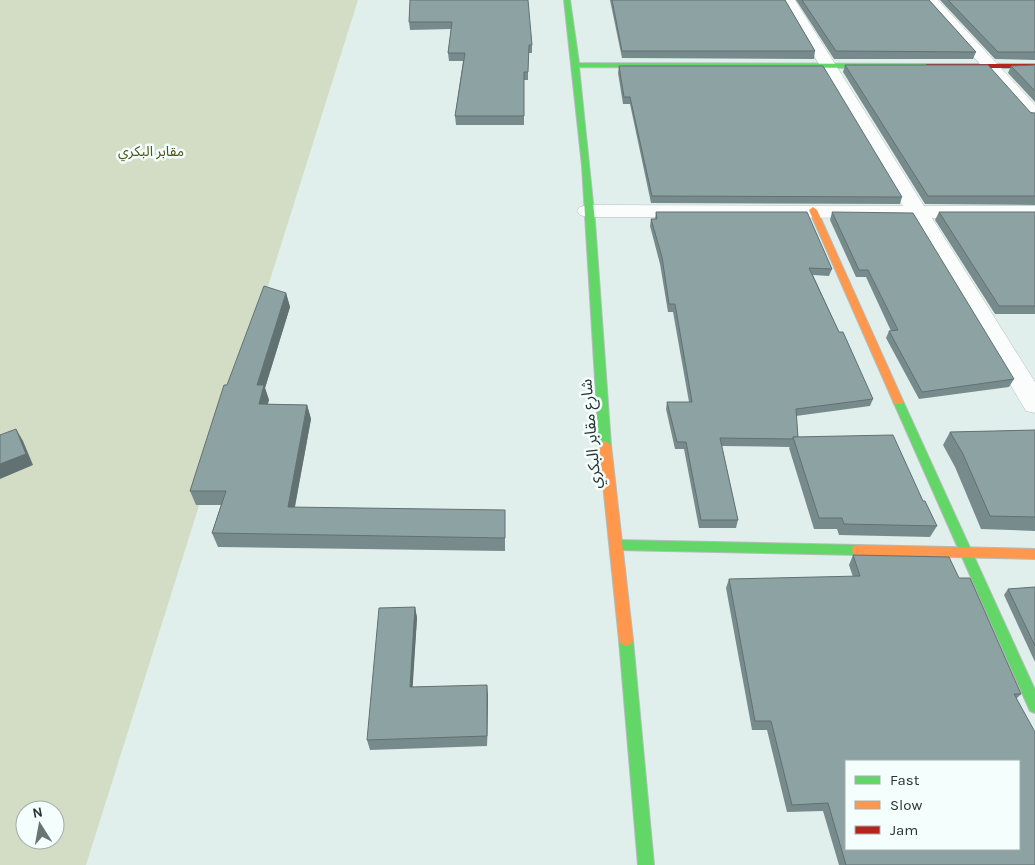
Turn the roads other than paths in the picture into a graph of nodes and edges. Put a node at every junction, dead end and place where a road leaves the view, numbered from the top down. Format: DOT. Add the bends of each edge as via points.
graph roads {
  1 [pos="567,0"];
  2 [pos="788,0"];
  3 [pos="930,0"];
  4 [pos="577,65"];
  5 [pos="829,65"];
  6 [pos="991,65"];
  7 [pos="1035,66"];
  8 [pos="1035,115"];
  9 [pos="813,210"];
  10 [pos="916,210"];
  11 [pos="587,211"];
  12 [pos="1035,212"];
  13 [pos="1035,404"];
  14 [pos="617,545"];
  15 [pos="966,553"];
  16 [pos="1035,554"];
  17 [pos="1035,706"];
  18 [pos="646,865"];
  1 -- 4 [label="street, شارع مقابر البكري"];
  2 -- 5 [label="street"];
  3 -- 6 [label="street"];
  4 -- 5 [label="street"];
  4 -- 11 [label="street, شارع مقابر البكري"];
  5 -- 6 [label="street"];
  5 -- 10 [label="street"];
  6 -- 7 [label="street"];
  6 -- 8 [label="street"];
  9 -- 10 [label="street"];
  9 -- 11 [label="street"];
  9 -- 15 [label="street"];
  10 -- 12 [label="street"];
  10 -- 13 [label="street"];
  11 -- 14 [label="street, شارع مقابر البكري" via="598,318 605,444"];
  14 -- 15 [label="street"];
  14 -- 18 [label="street, شارع مقابر البكري"];
  15 -- 16 [label="street"];
  15 -- 17 [label="street"];
}
